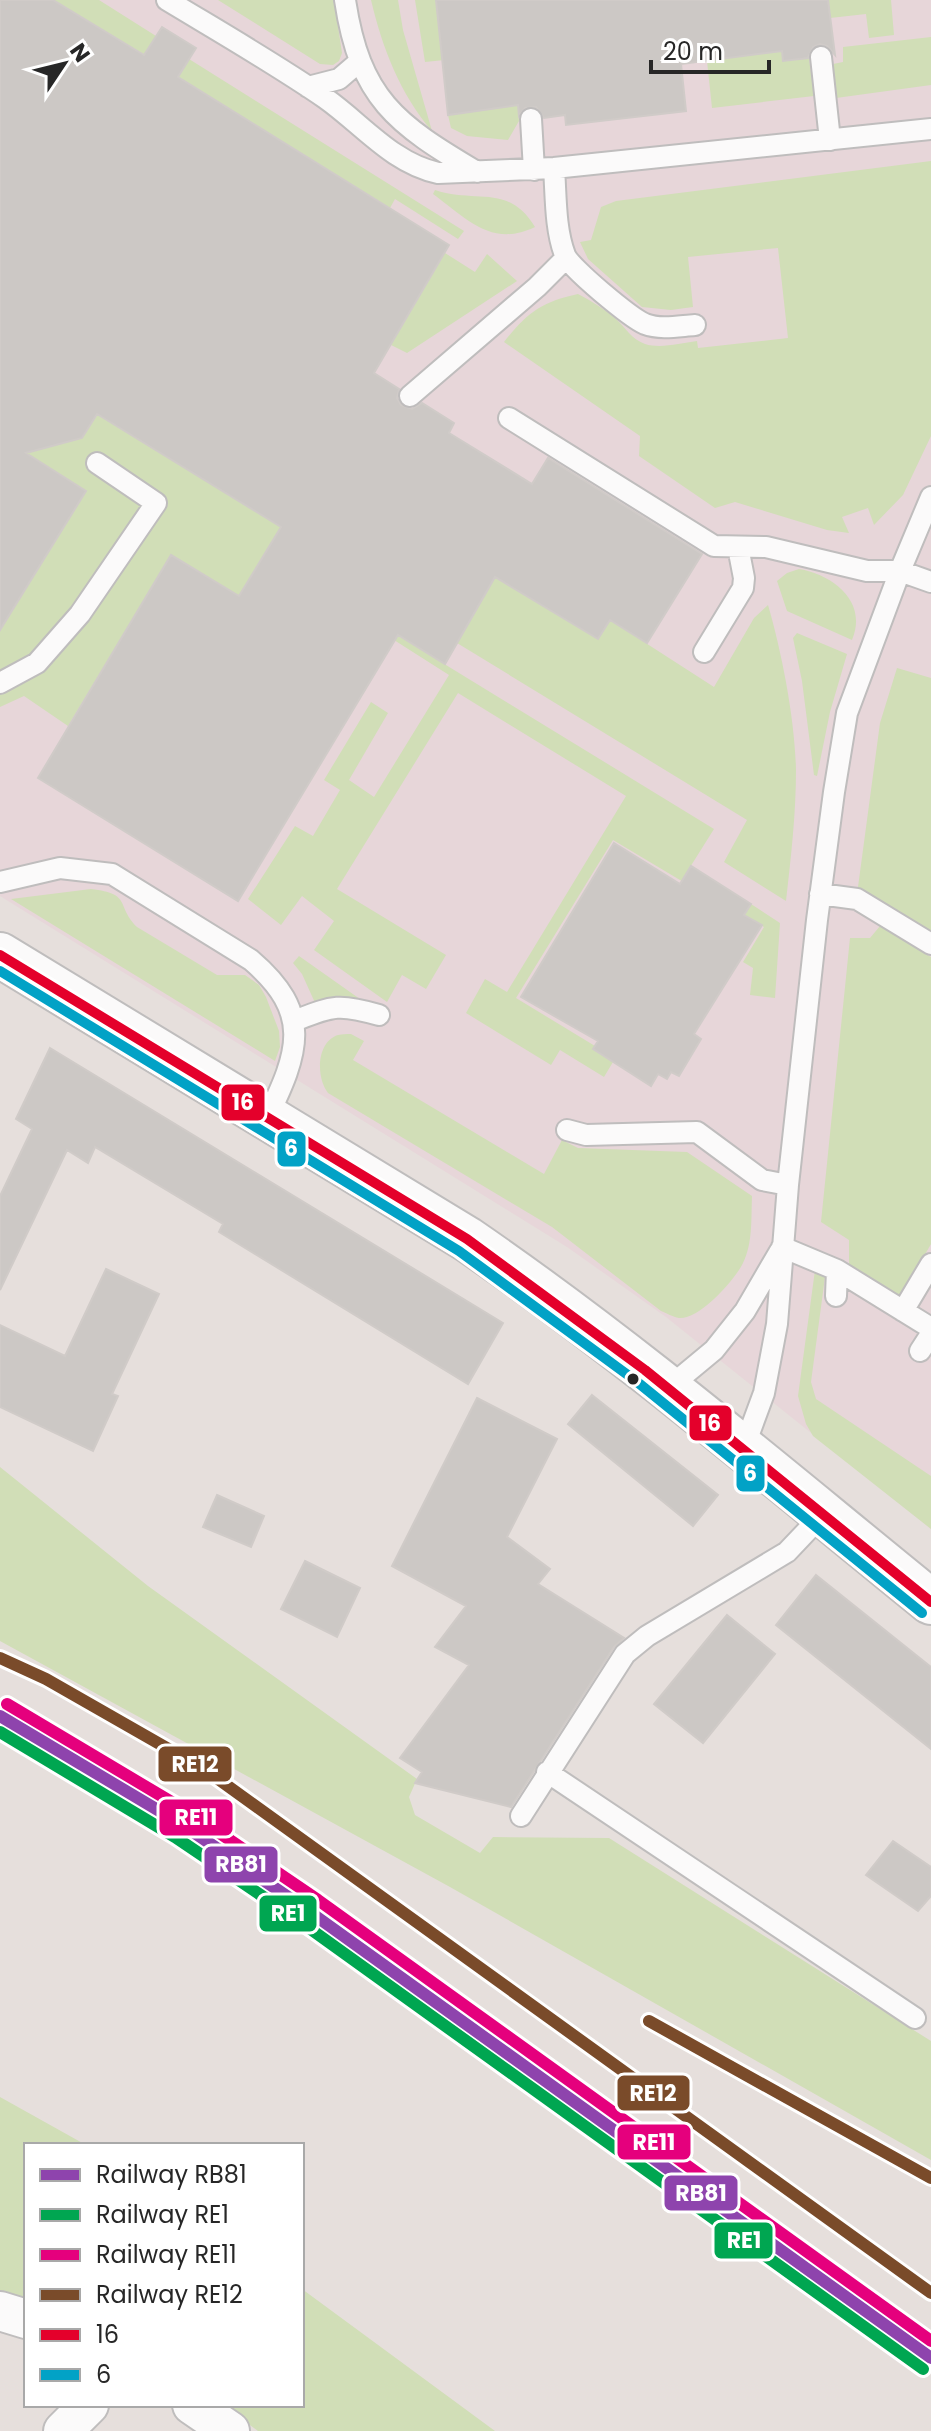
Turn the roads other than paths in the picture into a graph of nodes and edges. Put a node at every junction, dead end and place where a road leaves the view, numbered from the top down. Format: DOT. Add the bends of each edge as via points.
graph roads {
  1 [pos="167,0"];
  2 [pos="345,0"];
  3 [pos="821,57"];
  4 [pos="360,61"];
  5 [pos="308,87"];
  6 [pos="531,119"];
  7 [pos="931,129"];
  8 [pos="830,140"];
  9 [pos="544,169"];
  10 [pos="477,172"];
  11 [pos="566,258"];
  12 [pos="695,325"];
  13 [pos="410,396"];
  14 [pos="509,418"];
  15 [pos="97,463"];
  16 [pos="931,497"];
  17 [pos="738,547"];
  18 [pos="900,571"];
  19 [pos="931,582"];
  20 [pos="704,652"];
  21 [pos="0,683"];
  22 [pos="0,882"];
  23 [pos="820,894"];
  24 [pos="931,944"];
  25 [pos="0,955"];
  26 [pos="379,1015"];
  27 [pos="294,1021"];
  28 [pos="267,1118"];
  29 [pos="567,1130"];
  30 [pos="788,1185"];
  31 [pos="782,1247"];
  32 [pos="931,1264"];
  33 [pos="837,1270"];
  34 [pos="836,1296"];
  35 [pos="903,1311"];
  36 [pos="927,1338"];
  37 [pos="667,1389"];
  38 [pos="743,1450"];
  39 [pos="823,1514"];
  40 [pos="931,1602"];
  41 [pos="547,1772"];
  42 [pos="521,1816"];
  43 [pos="915,2018"];
  44 [pos="0,2311"];
  45 [pos="24,2318"];
  46 [pos="87,2407"];
  47 [pos="195,2407"];
  48 [pos="63,2431"];
  49 [pos="230,2431"];
  1 -- 5 [label="lane"];
  2 -- 4 [label="lane"];
  3 -- 8 [label="lane"];
  4 -- 5 [label="lane" via="339,79"];
  4 -- 10 [label="lane" via="392,115"];
  5 -- 10 [label="lane" via="419,167 446,174"];
  6 -- 9 [label="lane"];
  7 -- 8 [label="lane"];
  8 -- 9 [label="lane"];
  9 -- 10 [label="lane"];
  9 -- 11 [label="lane"];
  11 -- 12 [label="lane" via="647,325"];
  11 -- 13 [label="lane"];
  14 -- 17 [label="lane" via="714,546"];
  15 -- 21 [label="lane" via="156,503 80,614 37,663"];
  16 -- 18 [label="lane"];
  17 -- 18 [label="lane" via="766,547 867,571"];
  17 -- 20 [label="lane" via="743,588"];
  18 -- 19 [label="lane"];
  18 -- 23 [label="lane" via="847,713"];
  22 -- 27 [label="lane" via="60,868 112,874 251,960 271,977"];
  23 -- 24 [label="lane" via="857,899"];
  23 -- 30 [label="lane"];
  25 -- 28 [label="street"];
  26 -- 27 [label="lane" via="348,1006"];
  27 -- 28 [label="lane" via="295,1051"];
  28 -- 37 [label="street" via="467,1239"];
  29 -- 30 [label="lane" via="586,1135 697,1132 762,1180"];
  30 -- 31 [label="lane"];
  31 -- 33 [label="lane"];
  31 -- 37 [label="lane" via="745,1311 714,1350"];
  31 -- 38 [label="lane" via="777,1324 764,1393"];
  32 -- 35 [label="lane"];
  33 -- 34 [label="lane"];
  33 -- 35 [label="lane"];
  35 -- 36 [label="lane"];
  37 -- 38 [label="street"];
  38 -- 39 [label="street"];
  39 -- 40 [label="street"];
  39 -- 41 [label="lane" via="780,1556 634,1645"];
  41 -- 42 [label="lane"];
  41 -- 43 [label="lane"];
  44 -- 45 [label="street"];
  46 -- 48 [label="street"];
  47 -- 49 [label="street"];
}
